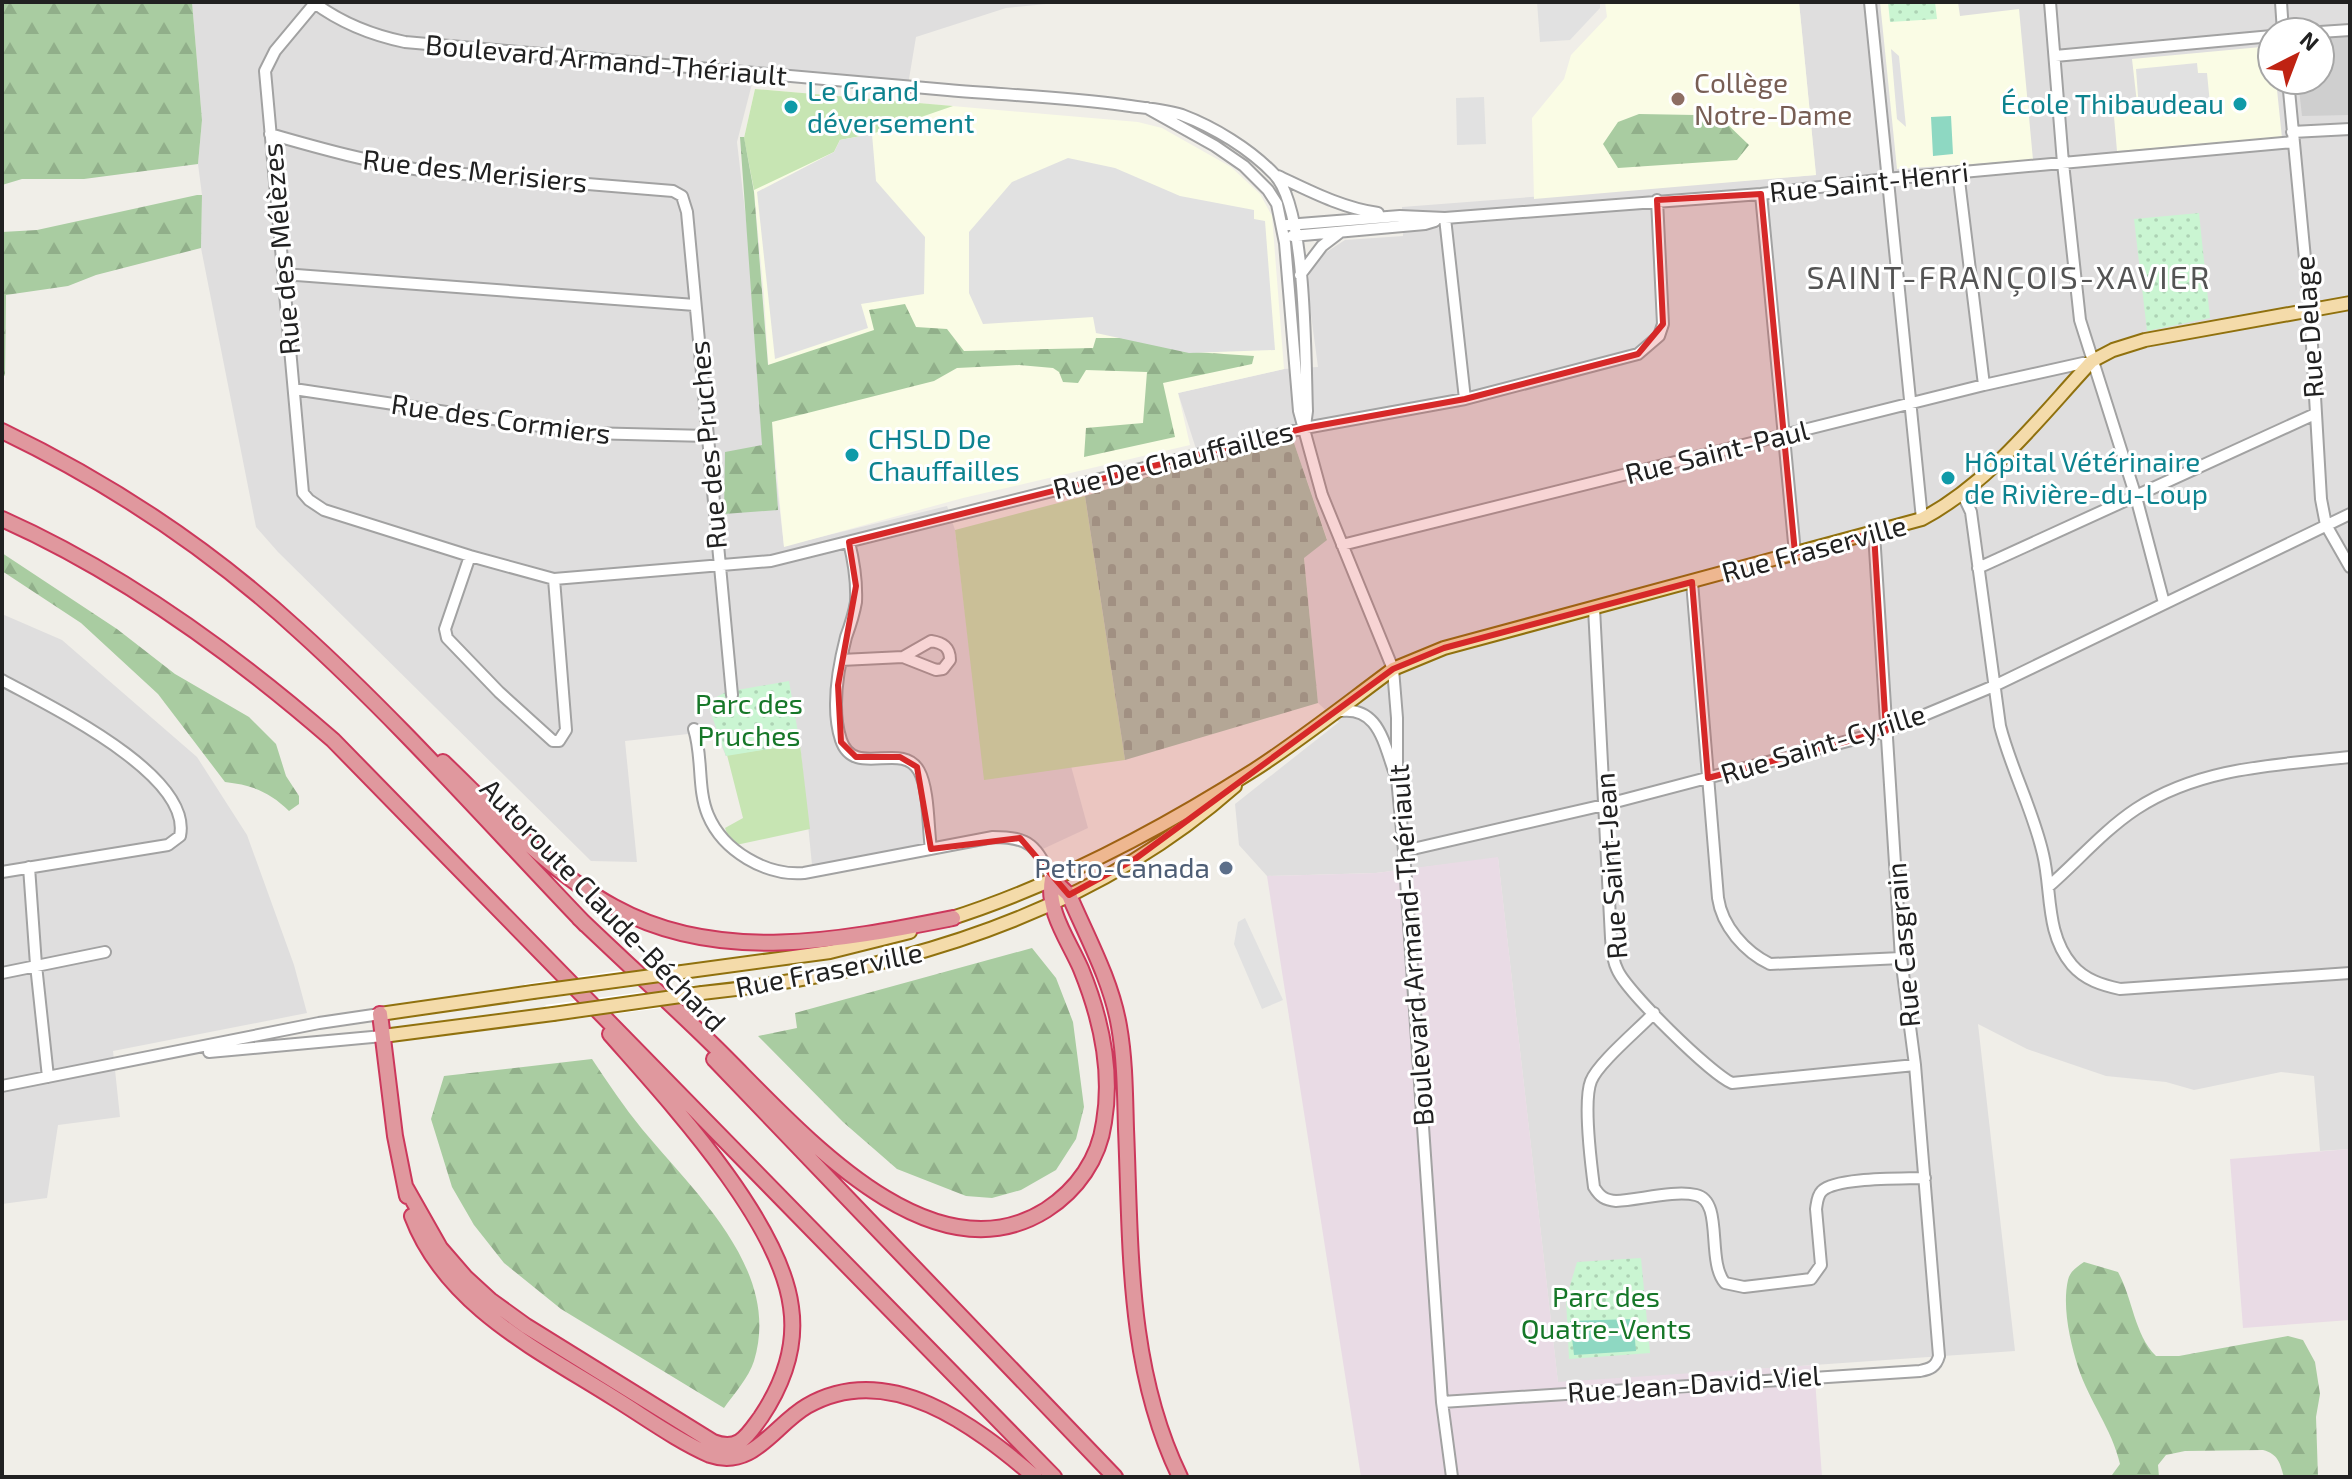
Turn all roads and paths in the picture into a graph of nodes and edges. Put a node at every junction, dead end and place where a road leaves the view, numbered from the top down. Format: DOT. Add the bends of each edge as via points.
graph roads {
  1 [pos="1870,2"];
  2 [pos="2050,2"];
  3 [pos="314,3"];
  4 [pos="2256,37"];
  5 [pos="2055,56"];
  6 [pos="2289,96"];
  7 [pos="1147,108"];
  8 [pos="2350,129"];
  9 [pos="270,134"];
  10 [pos="2293,137"];
  11 [pos="2063,163"];
  12 [pos="1958,172"];
  13 [pos="1275,174"];
  14 [pos="1886,179"];
  15 [pos="1761,194"];
  16 [pos="682,196"];
  17 [pos="1657,200"];
  18 [pos="1400,216"];
  19 [pos="1445,218"];
  20 [pos="1289,231"];
  21 [pos="1341,232"];
  22 [pos="283,274"];
  23 [pos="1300,275"];
  24 [pos="2350,303"];
  25 [pos="695,305"];
  26 [pos="2310,311"];
  27 [pos="2092,361"];
  28 [pos="1984,385"];
  29 [pos="294,389"];
  30 [pos="1465,399"];
  31 [pos="1909,404"];
  32 [pos="2315,414"];
  33 [pos="1305,428"];
  34 [pos="2,431"];
  35 [pos="708,436"];
  36 [pos="1783,436"];
  37 [pos="1963,495"];
  38 [pos="2136,497"];
  39 [pos="316,506"];
  40 [pos="2350,514"];
  41 [pos="2,519"];
  42 [pos="1922,519"];
  43 [pos="2326,525"];
  44 [pos="1874,533"];
  45 [pos="849,542"];
  46 [pos="1342,545"];
  47 [pos="1795,553"];
  48 [pos="470,556"];
  49 [pos="719,566"];
  50 [pos="2350,567"];
  51 [pos="1978,568"];
  52 [pos="554,579"];
  53 [pos="1692,582"];
  54 [pos="2164,603"];
  55 [pos="1594,608"];
  56 [pos="290,623"];
  57 [pos="903,657"];
  58 [pos="841,660"];
  59 [pos="1393,669"];
  60 [pos="2,680"];
  61 [pos="1994,686"];
  62 [pos="732,695"];
  63 [pos="1333,712"];
  64 [pos="694,729"];
  65 [pos="1886,731"];
  66 [pos="2350,757"];
  67 [pos="1252,771"];
  68 [pos="1397,778"];
  69 [pos="1708,778"];
  70 [pos="1604,805"];
  71 [pos="931,849"];
  72 [pos="1404,851"];
  73 [pos="29,867"];
  74 [pos="2,872"];
  75 [pos="1052,879"];
  76 [pos="2048,887"];
  77 [pos="1069,895"];
  78 [pos="1051,903"];
  79 [pos="502,913"];
  80 [pos="579,918"];
  81 [pos="953,918"];
  82 [pos="105,952"];
  83 [pos="1901,958"];
  84 [pos="36,965"];
  85 [pos="2,973"];
  86 [pos="2350,973"];
  87 [pos="1654,1013"];
  88 [pos="380,1014"];
  89 [pos="383,1036"];
  90 [pos="167,1055"];
  91 [pos="1915,1065"];
  92 [pos="48,1077"];
  93 [pos="2,1086"];
  94 [pos="1925,1178"];
  95 [pos="406,1188"];
  96 [pos="1939,1356"];
  97 [pos="1442,1402"];
  98 [pos="1035,1477"];
  99 [pos="1054,1477"];
  100 [pos="1115,1477"];
  101 [pos="1180,1477"];
  102 [pos="1452,1477"];
  1 -- 14 [label="street"];
  2 -- 5 [label="street"];
  3 -- 7 [label="street, Boulevard Armand-Thériault" via="345,23 405,42"];
  3 -- 9 [label="street, Rue des Mélèzes" via="265,71"];
  4 -- 5 [label="street"];
  5 -- 11 [label="street"];
  6 -- 10 [label="street, Rue Delage"];
  7 -- 13 [label="street, Boulevard Armand-Thériault" via="1201,124"];
  7 -- 20 [label="street, Boulevard Armand-Thériault" via="1257,177"];
  8 -- 10 [label="street, Rue Saint-Henri"];
  9 -- 16 [label="street, Rue des Merisiers" via="352,158 427,171 673,191"];
  9 -- 22 [label="street, Rue des Mélèzes"];
  10 -- 11 [label="street, Rue Saint-Henri"];
  10 -- 26 [label="street, Rue Delage"];
  11 -- 12 [label="street, Rue Saint-Henri"];
  11 -- 27 [label="street" via="2080,320"];
  12 -- 14 [label="street, Rue Saint-Henri"];
  12 -- 28 [label="street"];
  13 -- 18 [label="street" via="1359,210"];
  13 -- 20 [label="street, Boulevard Armand-Thériault" via="1284,188"];
  14 -- 15 [label="street, Rue Saint-Henri"];
  14 -- 31 [label="street"];
  15 -- 17 [label="street, Rue Saint-Henri"];
  15 -- 36 [label="street"];
  16 -- 25 [label="street, Rue des Pruches"];
  17 -- 19 [label="street, Rue Saint-Henri"];
  17 -- 30 [label="street, Rue De Chauffailles" via="1663,324 1659,336 1638,354"];
  18 -- 19 [label="street, Rue Saint-Henri"];
  18 -- 20 [label="street, Rue Saint-Henri"];
  19 -- 21 [label="street, Rue Saint-Henri"];
  19 -- 30 [label="street"];
  20 -- 21 [label="street, Rue Saint-Henri"];
  20 -- 23 [label="street, Boulevard Armand-Thériault"];
  20 -- 33 [label="street, Boulevard Armand-Thériault" via="1299,411"];
  21 -- 23 [label="street" via="1322,246"];
  22 -- 25 [label="street"];
  22 -- 29 [label="street, Rue des Mélèzes"];
  23 -- 33 [label="street, Boulevard Armand-Thériault"];
  24 -- 26 [label="main road, Rue Fraserville"];
  25 -- 35 [label="street, Rue des Pruches"];
  26 -- 27 [label="main road, Rue Fraserville" via="2145,340"];
  26 -- 32 [label="street, Rue Delage"];
  27 -- 28 [label="street, Rue Saint-Paul"];
  27 -- 37 [label="main road, Rue Fraserville"];
  27 -- 38 [label="street"];
  28 -- 31 [label="street, Rue Saint-Paul"];
  29 -- 35 [label="street, Rue des Cormiers" via="586,433"];
  29 -- 39 [label="street, Rue des Mélèzes" via="303,493"];
  30 -- 33 [label="street, Rue De Chauffailles"];
  31 -- 36 [label="street, Rue Saint-Paul"];
  31 -- 42 [label="street"];
  32 -- 38 [label="street"];
  32 -- 43 [label="street, Rue Delage"];
  33 -- 45 [label="street, Rue De Chauffailles"];
  33 -- 46 [label="street, Boulevard Armand-Thériault"];
  34 -- 56 [label="highway, Autoroute Claude-Béchard" via="156,520"];
  35 -- 49 [label="street, Rue des Pruches"];
  36 -- 46 [label="street, Rue Saint-Paul"];
  36 -- 47 [label="street"];
  37 -- 42 [label="main road, Rue Fraserville"];
  37 -- 51 [label="street" via="1971,512"];
  38 -- 51 [label="street"];
  38 -- 54 [label="street"];
  39 -- 48 [label="street, Rue De Chauffailles"];
  40 -- 43 [label="street, Rue Saint-Cyrille"];
  41 -- 79 [label="highway" via="146,598 261,680 352,759"];
  42 -- 44 [label="main road, Rue Fraserville"];
  43 -- 50 [label="street, Rue Delage"];
  43 -- 54 [label="street, Rue Saint-Cyrille"];
  44 -- 47 [label="main road, Rue Fraserville"];
  44 -- 65 [label="street, Rue Casgrain"];
  45 -- 49 [label="street, Rue De Chauffailles" via="771,561"];
  45 -- 58 [label="street" via="855,605"];
  46 -- 59 [label="street, Boulevard Armand-Thériault"];
  47 -- 53 [label="main road, Rue Fraserville"];
  48 -- 52 [label="street, Rue De Chauffailles"];
  48 -- 52 [label="street" via="445,629 447,638 509,702 559,741 566,730"];
  49 -- 52 [label="street, Rue De Chauffailles"];
  49 -- 62 [label="street, Rue des Pruches"];
  51 -- 61 [label="street"];
  53 -- 55 [label="main road, Rue Fraserville"];
  53 -- 69 [label="street"];
  54 -- 61 [label="street, Rue Saint-Cyrille"];
  55 -- 59 [label="main road, Rue Fraserville" via="1444,648"];
  55 -- 70 [label="street, Rue Saint-Jean"];
  56 -- 80 [label="highway, Autoroute Claude-Béchard"];
  56 -- 81 [label="highway" via="367,686 541,854 631,916 693,937 781,943 851,937"];
  57 -- 58 [label="street"];
  58 -- 71 [label="street" via="841,742 856,757 900,757 917,767"];
  59 -- 63 [label="main road, Rue Fraserville"];
  59 -- 68 [label="street, Boulevard Armand-Thériault"];
  60 -- 73 [label="street" via="126,753 162,785 181,817 180,836 168,845"];
  61 -- 65 [label="street, Rue Saint-Cyrille"];
  61 -- 76 [label="street" via="2006,751 2043,855"];
  63 -- 67 [label="main road, Rue Fraserville"];
  63 -- 68 [label="street" via="1347,709 1370,719 1382,735"];
  64 -- 71 [label="street" via="708,814 737,851 763,867 804,873"];
  65 -- 69 [label="street, Rue Saint-Cyrille"];
  65 -- 83 [label="street, Rue Casgrain"];
  66 -- 76 [label="street" via="2219,773 2187,782 2135,810"];
  67 -- 75 [label="main road, Rue Fraserville"];
  67 -- 77 [label="main road, Rue Fraserville" via="1188,824"];
  68 -- 72 [label="street, Boulevard Armand-Thériault"];
  69 -- 70 [label="street, Rue Saint-Cyrille"];
  69 -- 83 [label="street" via="1720,913 1737,938 1770,964"];
  70 -- 72 [label="street, Rue Saint-Cyrille"];
  70 -- 87 [label="street, Rue Saint-Jean" via="1613,956 1623,980"];
  71 -- 75 [label="street" via="993,837 1020,838 1034,848"];
  72 -- 97 [label="street, Boulevard Armand-Thériault"];
  73 -- 74 [label="street"];
  73 -- 84 [label="street"];
  75 -- 77 [label="highway"];
  75 -- 78 [label="highway"];
  75 -- 81 [label="main road, Rue Fraserville"];
  76 -- 86 [label="street" via="2061,947 2071,964 2099,984 2120,989"];
  77 -- 78 [label="main road, Rue Fraserville"];
  77 -- 101 [label="highway" via="1106,981 1118,1024 1138,1344 1152,1407"];
  78 -- 80 [label="highway" via="1100,1027 1108,1082 1104,1126 1090,1165 1064,1197 1037,1216 991,1229 930,1220 847,1171"];
  78 -- 89 [label="main road, Rue Fraserville, bridge" via="964,939 781,985"];
  79 -- 95 [label="highway" via="665,1099 761,1227 791,1306 788,1365 775,1394 738,1443 713,1442 490,1300 440,1248"];
  79 -- 99 [label="highway"];
  80 -- 100 [label="highway, Autoroute Claude-Béchard"];
  81 -- 88 [label="main road, Rue Fraserville, bridge" via="830,952"];
  82 -- 84 [label="street"];
  83 -- 91 [label="street, Rue Casgrain"];
  84 -- 85 [label="street"];
  84 -- 92 [label="street"];
  87 -- 91 [label="street, Rue Saint-Jean" via="1732,1083"];
  87 -- 94 [label="street" via="1590,1084 1594,1187 1606,1200 1703,1198 1711,1207 1715,1266 1725,1283 1744,1287 1811,1279 1821,1265 1817,1200 1831,1186"];
  88 -- 89 [label="highway"];
  88 -- 90 [label="street, Rue Fraserville"];
  89 -- 90 [label="street, Rue Fraserville"];
  89 -- 95 [label="highway"];
  90 -- 92 [label="street, Rue Fraserville"];
  91 -- 94 [label="street, Rue Casgrain"];
  92 -- 93 [label="street, Rue Fraserville"];
  94 -- 96 [label="street, Rue Casgrain"];
  95 -- 98 [label="highway" via="424,1242 473,1303 538,1350 703,1452 722,1459 745,1455 809,1405 840,1393 886,1391 955,1417"];
  96 -- 97 [label="street, Rue Jean-David-Viel" via="1937,1364 1920,1371"];
  97 -- 102 [label="street, Boulevard Armand-Thériault"];
}
